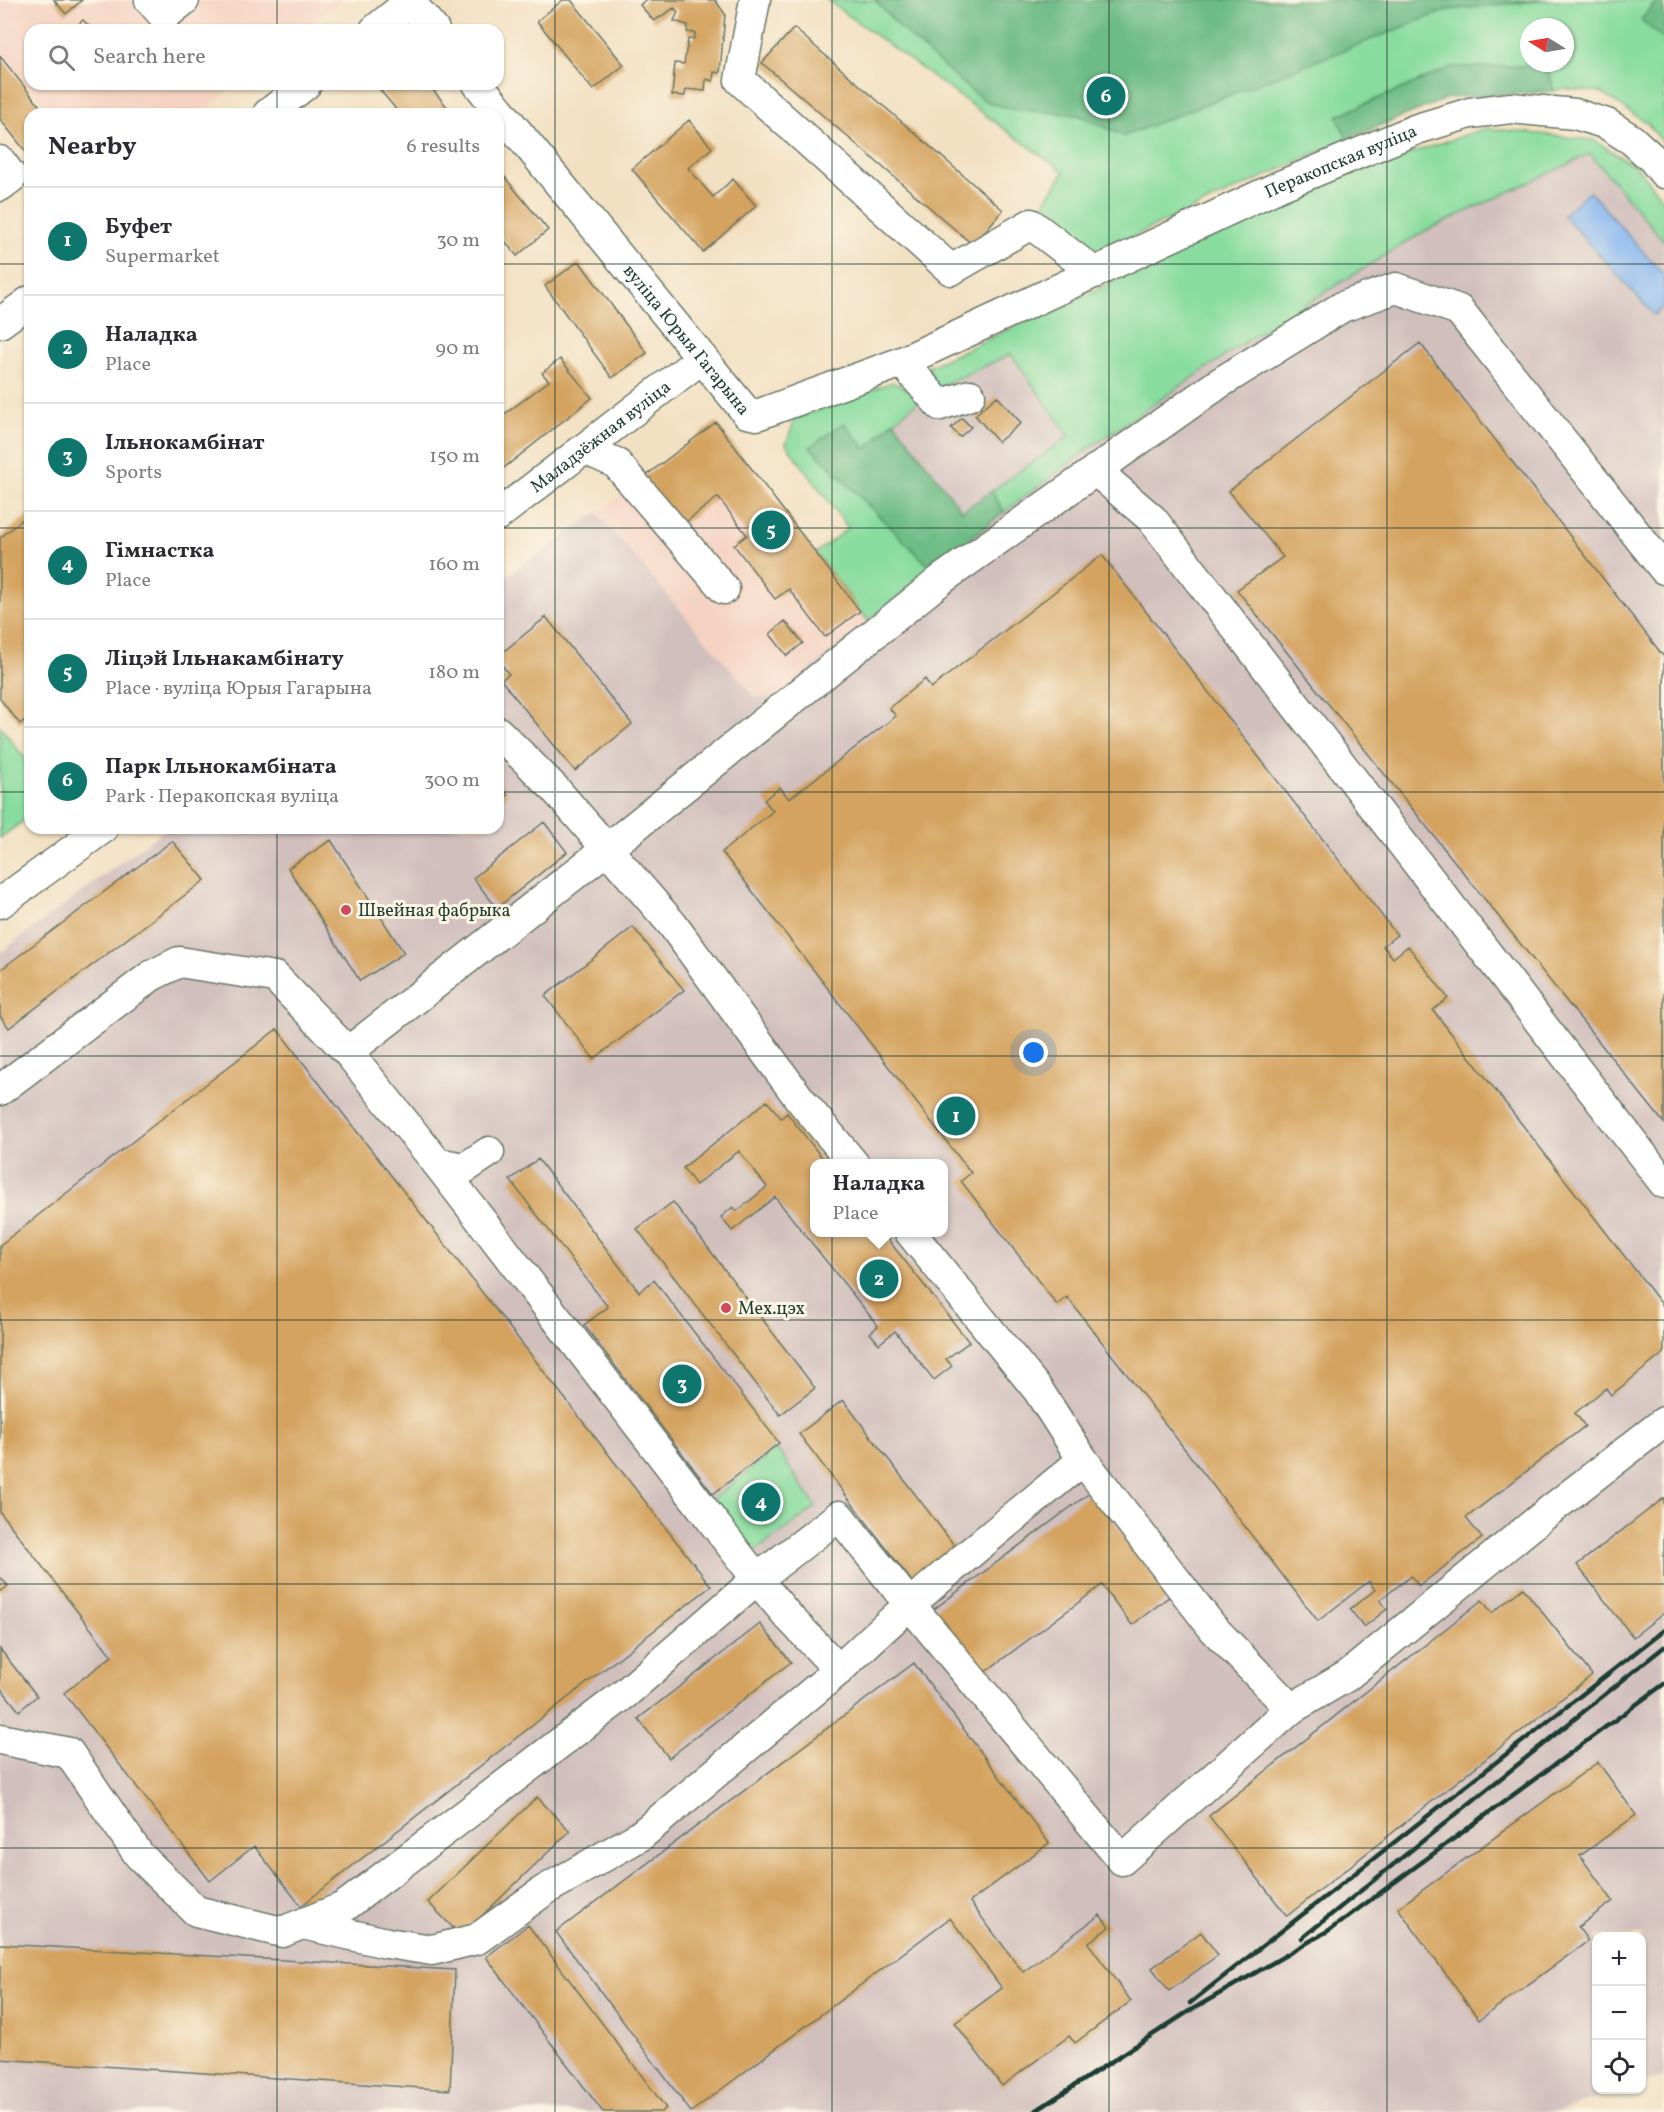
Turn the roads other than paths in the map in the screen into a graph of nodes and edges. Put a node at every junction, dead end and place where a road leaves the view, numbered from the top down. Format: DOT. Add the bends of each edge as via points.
graph roads {
  1 [pos="150,0"];
  2 [pos="184,0"];
  3 [pos="755,0"];
  4 [pos="412,1"];
  5 [pos="383,24"];
  6 [pos="429,24"];
  7 [pos="298,90"];
  8 [pos="483,90"];
  9 [pos="276,108"];
  10 [pos="498,108"];
  11 [pos="504,116"];
  12 [pos="0,161"];
  13 [pos="1664,173"];
  14 [pos="0,186"];
  15 [pos="1095,273"];
  16 [pos="24,305"];
  17 [pos="0,323"];
  18 [pos="702,358"];
  19 [pos="902,362"];
  20 [pos="970,395"];
  21 [pos="585,449"];
  22 [pos="1095,470"];
  23 [pos="504,510"];
  24 [pos="1664,569"];
  25 [pos="724,589"];
  26 [pos="504,738"];
  27 [pos="95,834"];
  28 [pos="607,849"];
  29 [pos="0,903"];
  30 [pos="348,1052"];
  31 [pos="0,1090"];
  32 [pos="489,1152"];
  33 [pos="850,1159"];
  34 [pos="437,1163"];
  35 [pos="1664,1183"];
  36 [pos="913,1237"];
  37 [pos="1664,1422"];
  38 [pos="1083,1460"];
  39 [pos="757,1578"];
  40 [pos="910,1605"];
  41 [pos="839,1670"];
  42 [pos="1291,1709"];
  43 [pos="0,1739"];
  44 [pos="303,1924"];
  1 -- 2 [label="street" via="164,16"];
  3 -- 15 [label="street" via="740,80 951,270 1031,224"];
  4 -- 5 [label="street"];
  4 -- 6 [label="street"];
  7 -- 9 [label="street"];
  8 -- 10 [label="street, вуліца Юрыя Гагарына"];
  11 -- 18 [label="street, вуліца Юрыя Гагарына"];
  12 -- 14 [label="street" via="12,177"];
  13 -- 15 [label="street, Перакопская вуліца" via="1632,140 1607,124 1575,114 1511,108 1470,112 1418,129 1280,186"];
  15 -- 19 [label="street, вуліца Юрыя Гагарына"];
  16 -- 17 [label="street"];
  18 -- 19 [label="street, вуліца Юрыя Гагарына" via="747,413 758,415"];
  18 -- 21 [label="street, Маладзёжная вуліца"];
  19 -- 20 [label="street" via="940,405"];
  21 -- 23 [label="street, Маладзёжная вуліца"];
  21 -- 25 [label="street" via="616,463"];
  22 -- 24 [label="street" via="1218,384 1342,307 1396,288 1459,310"];
  22 -- 28 [label="street" via="942,579"];
  22 -- 35 [label="street" via="1152,519"];
  26 -- 28 [label="street"];
  27 -- 29 [label="street"];
  28 -- 30 [label="street"];
  28 -- 33 [label="street" via="672,924 799,1098"];
  30 -- 31 [label="street" via="275,976 179,962 151,976"];
  30 -- 34 [label="street"];
  32 -- 34 [label="street" via="465,1168"];
  34 -- 39 [label="street"];
  36 -- 38 [label="street" via="1038,1390"];
  37 -- 42 [label="street" via="1347,1676"];
  38 -- 40 [label="street"];
  38 -- 42 [label="street" via="1213,1628"];
  39 -- 40 [label="street" via="839,1516"];
  39 -- 41 [label="street"];
  39 -- 44 [label="street" via="627,1692 344,1907"];
  40 -- 41 [label="street"];
  40 -- 42 [label="street" via="1122,1860"];
  41 -- 44 [label="street" via="640,1836 545,1890 477,1940 432,1950"];
  43 -- 44 [label="street" via="69,1753 139,1855 196,1911 282,1932"];
}
